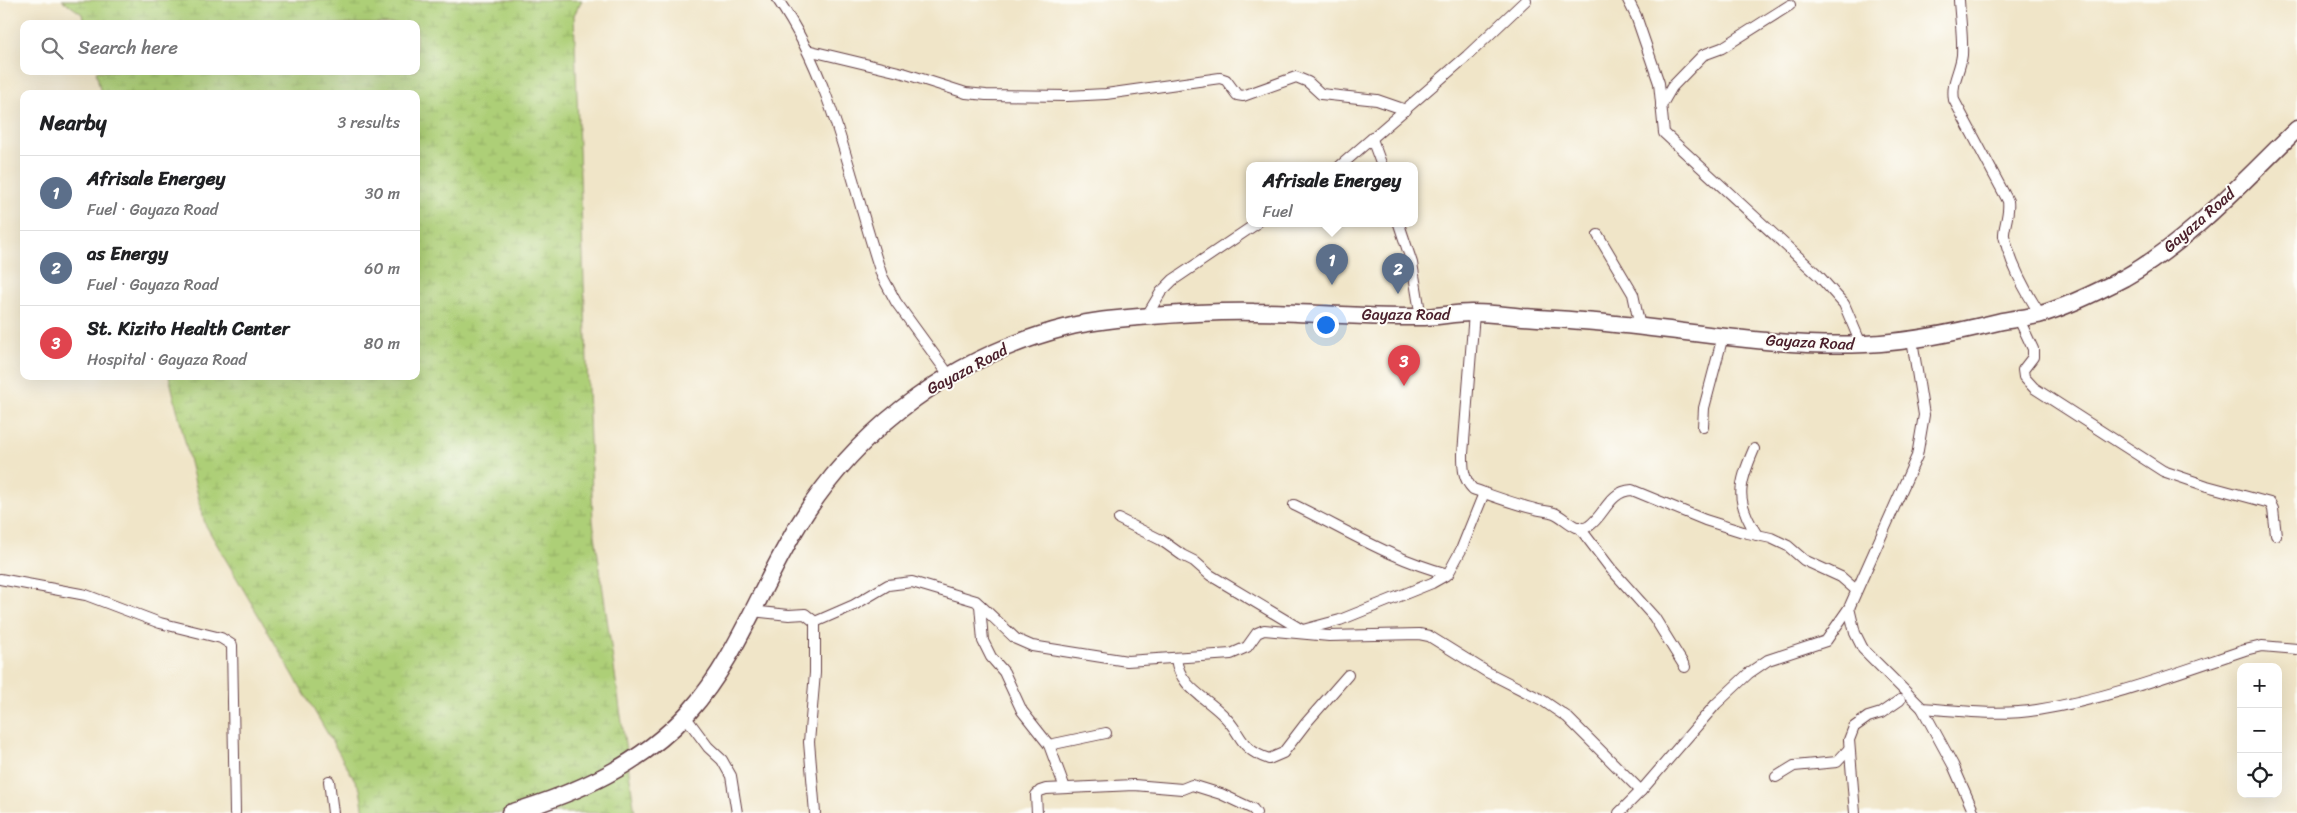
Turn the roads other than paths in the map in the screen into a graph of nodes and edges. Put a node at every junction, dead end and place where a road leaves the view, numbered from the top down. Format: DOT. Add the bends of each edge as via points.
graph roads {
  1 [pos="778,0"];
  2 [pos="1526,0"];
  3 [pos="1628,0"];
  4 [pos="1959,0"];
  5 [pos="1790,5"];
  6 [pos="807,50"];
  7 [pos="1661,107"];
  8 [pos="1406,110"];
  9 [pos="2297,129"];
  10 [pos="1372,140"];
  11 [pos="1345,162"];
  12 [pos="1380,162"];
  13 [pos="1252,227"];
  14 [pos="1400,227"];
  15 [pos="1598,235"];
  16 [pos="1474,313"];
  17 [pos="2040,314"];
  18 [pos="1146,317"];
  19 [pos="2018,317"];
  20 [pos="1421,318"];
  21 [pos="1640,327"];
  22 [pos="1723,336"];
  23 [pos="1912,340"];
  24 [pos="1861,344"];
  25 [pos="949,375"];
  26 [pos="1703,427"];
  27 [pos="1754,449"];
  28 [pos="1484,493"];
  29 [pos="1294,505"];
  30 [pos="1118,519"];
  31 [pos="1579,527"];
  32 [pos="1758,535"];
  33 [pos="2276,535"];
  34 [pos="1448,574"];
  35 [pos="0,580"];
  36 [pos="1856,590"];
  37 [pos="980,605"];
  38 [pos="1849,608"];
  39 [pos="752,610"];
  40 [pos="815,622"];
  41 [pos="1298,631"];
  42 [pos="2297,649"];
  43 [pos="1176,658"];
  44 [pos="1686,667"];
  45 [pos="1348,675"];
  46 [pos="1900,700"];
  47 [pos="1922,708"];
  48 [pos="685,716"];
  49 [pos="1106,733"];
  50 [pos="1049,744"];
  51 [pos="1849,749"];
  52 [pos="1776,777"];
  53 [pos="329,781"];
  54 [pos="1065,788"];
  55 [pos="1641,791"];
  56 [pos="517,811"];
  57 [pos="235,813"];
  58 [pos="333,813"];
  59 [pos="737,813"];
  60 [pos="815,813"];
  61 [pos="1037,813"];
  62 [pos="1256,813"];
  63 [pos="1619,813"];
  64 [pos="1856,813"];
  65 [pos="1974,813"];
  1 -- 6 [label="street"];
  2 -- 8 [label="street"];
  3 -- 7 [label="street" via="1659,82"];
  4 -- 17 [label="street" via="1962,53 1954,80 1954,100 2008,201 2004,234 2020,282"];
  5 -- 7 [label="street" via="1722,48 1703,55 1672,86"];
  6 -- 8 [label="street" via="903,73 966,93 1106,94 1220,78 1226,80 1237,95 1243,96 1296,78 1308,82 1321,94 1377,100"];
  6 -- 25 [label="street" via="846,158 882,276 896,302"];
  7 -- 24 [label="street" via="1664,133 1819,276 1844,304"];
  8 -- 10 [label="street"];
  9 -- 17 [label="main road, Gayaza Road" via="2191,230 2159,254 2102,289"];
  10 -- 11 [label="street"];
  10 -- 12 [label="street"];
  13 -- 18 [label="street" via="1173,280 1161,292"];
  14 -- 20 [label="street" via="1412,263"];
  15 -- 21 [label="street" via="1633,294"];
  16 -- 20 [label="main road, Gayaza Road"];
  16 -- 21 [label="main road, Gayaza Road"];
  16 -- 28 [label="street" via="1463,472 1468,484"];
  17 -- 19 [label="main road, Gayaza Road"];
  18 -- 20 [label="main road, Gayaza Road" via="1250,312"];
  18 -- 25 [label="main road, Gayaza Road" via="1066,327 992,352"];
  19 -- 23 [label="main road, Gayaza Road"];
  19 -- 33 [label="street" via="2033,349 2033,357 2023,370 2024,377 2034,388 2163,471 2270,504"];
  21 -- 22 [label="main road, Gayaza Road"];
  22 -- 24 [label="main road, Gayaza Road"];
  22 -- 26 [label="street" via="1704,408"];
  23 -- 24 [label="main road, Gayaza Road"];
  23 -- 36 [label="street" via="1924,415 1917,456"];
  25 -- 39 [label="main road, Gayaza Road" via="884,423 838,469 786,545"];
  27 -- 32 [label="street" via="1742,486 1741,503"];
  28 -- 31 [label="street" via="1557,514"];
  28 -- 34 [label="street"];
  29 -- 34 [label="street" via="1393,556"];
  30 -- 41 [label="street" via="1194,561"];
  31 -- 32 [label="street" via="1589,526 1608,502 1622,491 1632,490 1705,520"];
  31 -- 44 [label="street" via="1654,617"];
  32 -- 36 [label="street" via="1788,546 1804,560 1841,577"];
  34 -- 41 [label="street" via="1340,620"];
  35 -- 57 [label="street" via="86,596 160,623 221,638 232,645"];
  36 -- 38 [label="street"];
  37 -- 40 [label="street" via="976,601 912,582 901,582 888,585"];
  37 -- 43 [label="street" via="1016,639 1032,646 1127,660"];
  37 -- 50 [label="street" via="984,641 991,657 1004,672 1022,711"];
  38 -- 47 [label="street" via="1863,649"];
  38 -- 55 [label="street" via="1826,642 1768,660 1749,673 1716,704"];
  39 -- 40 [label="street" via="805,614"];
  39 -- 48 [label="main road, Gayaza Road" via="728,660"];
  40 -- 60 [label="street" via="810,742"];
  41 -- 43 [label="street" via="1264,630 1257,632 1247,647 1231,654"];
  41 -- 55 [label="street" via="1337,636 1429,636 1567,717"];
  42 -- 47 [label="street" via="2262,646 2110,695 2036,710 2002,712"];
  43 -- 45 [label="street" via="1179,673 1192,690 1223,714 1253,754 1269,759 1283,753"];
  46 -- 51 [label="street" via="1854,727"];
  47 -- 65 [label="street"];
  48 -- 56 [label="main road, Gayaza Road" via="650,747 601,779"];
  48 -- 59 [label="street" via="722,760 731,776"];
  49 -- 50 [label="street"];
  50 -- 54 [label="street"];
  51 -- 52 [label="street" via="1837,762 1794,766"];
  51 -- 64 [label="street"];
  53 -- 58 [label="street"];
  54 -- 61 [label="street" via="1040,791 1036,796"];
  54 -- 62 [label="street" via="1134,785 1182,789 1192,785 1221,794"];
  55 -- 63 [label="street"];
}
